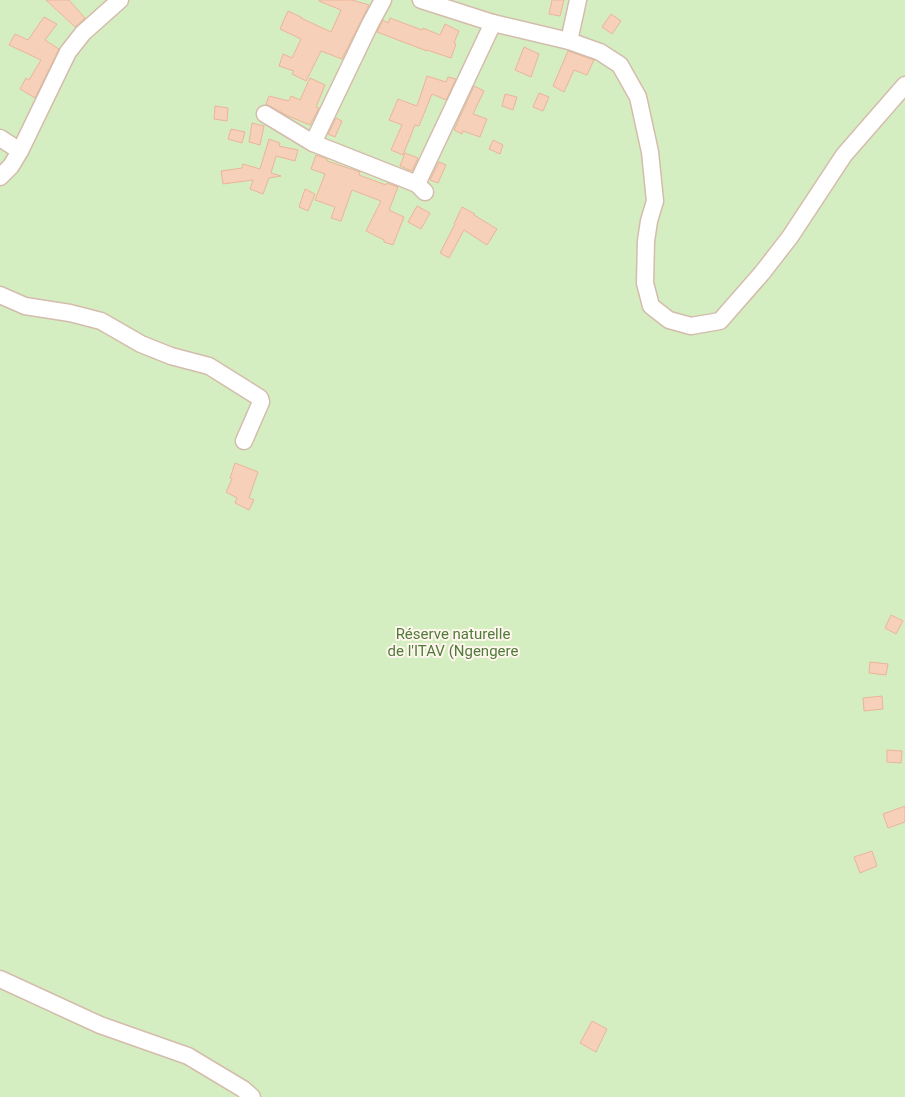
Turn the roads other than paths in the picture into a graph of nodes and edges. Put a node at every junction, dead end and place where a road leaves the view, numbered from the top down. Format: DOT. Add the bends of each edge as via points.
graph roads {
  1 [pos="120,0"];
  2 [pos="384,0"];
  3 [pos="421,0"];
  4 [pos="578,0"];
  5 [pos="492,23"];
  6 [pos="569,41"];
  7 [pos="905,85"];
  8 [pos="265,114"];
  9 [pos="0,138"];
  10 [pos="313,144"];
  11 [pos="20,151"];
  12 [pos="0,177"];
  13 [pos="0,295"];
  14 [pos="244,441"];
  15 [pos="0,979"];
  16 [pos="252,1097"];
  1 -- 11 [label="street" via="83,33 68,52"];
  2 -- 10 [label="street"];
  3 -- 5 [label="street"];
  4 -- 6 [label="street"];
  5 -- 6 [label="street"];
  5 -- 10 [label="street" via="421,188"];
  6 -- 7 [label="street" via="600,52 620,65 638,96 650,152 655,201 646,241 645,283 651,306 669,320 691,326 720,320 762,273 844,155"];
  8 -- 10 [label="street"];
  9 -- 11 [label="street"];
  11 -- 12 [label="street"];
  13 -- 14 [label="street" via="26,306 102,321 141,344 209,366 223,374 260,398"];
  15 -- 16 [label="street" via="100,1025 188,1056"];
}
